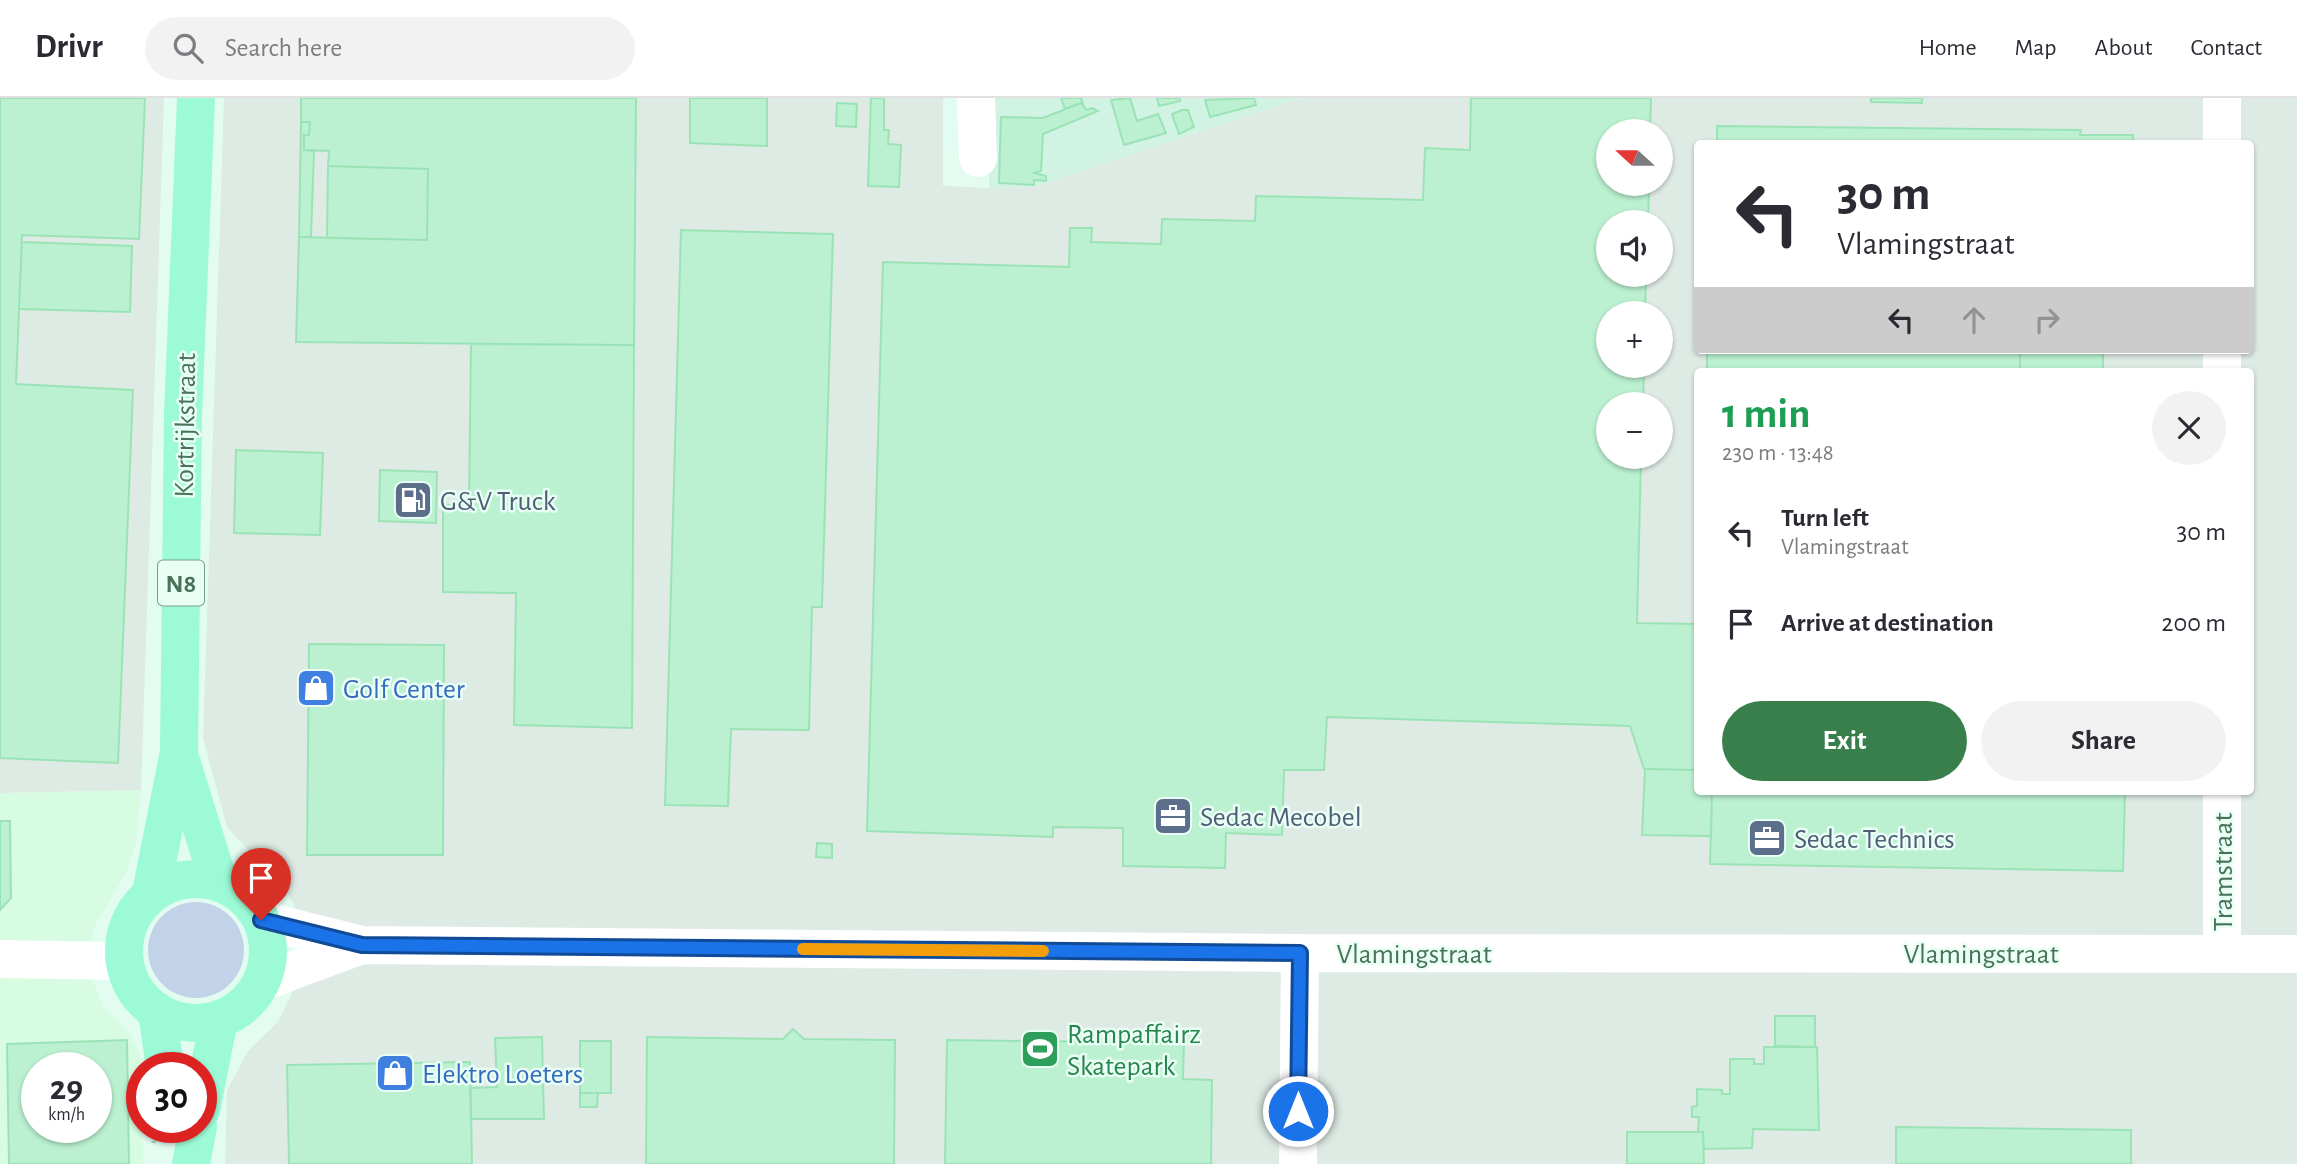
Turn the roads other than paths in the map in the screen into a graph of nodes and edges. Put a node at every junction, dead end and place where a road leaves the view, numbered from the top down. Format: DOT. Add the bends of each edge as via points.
graph roads {
  1 [pos="196,98"];
  2 [pos="976,98"];
  3 [pos="2222,98"];
  4 [pos="2222,140"];
  5 [pos="978,158"];
  6 [pos="178,752"];
  7 [pos="2222,795"];
  8 [pos="219,883"];
  9 [pos="151,893"];
  10 [pos="261,920"];
  11 [pos="362,945"];
  12 [pos="1300,953"];
  13 [pos="2222,953"];
  14 [pos="2297,954"];
  15 [pos="0,959"];
  16 [pos="124,961"];
  17 [pos="262,982"];
  18 [pos="157,1011"];
  19 [pos="219,1019"];
  20 [pos="162,1052"];
  21 [pos="212,1052"];
  22 [pos="175,1143"];
  23 [pos="195,1143"];
  24 [pos="178,1164"];
  25 [pos="191,1164"];
  26 [pos="1298,1164"];
  1 -- 6 [label="main road, Kortrijkstraat / N8" via="183,415"];
  2 -- 5 [label="street"];
  3 -- 4 [label="street"];
  6 -- 8 [label="main road, Kortrijkstraat / N8"];
  6 -- 9 [label="main road, Kortrijkstraat / N8"];
  7 -- 13 [label="street, Tramstraat"];
  8 -- 9 [label="main road" via="207,878 176,881"];
  8 -- 10 [label="main road" via="250,902"];
  9 -- 16 [label="main road" via="135,912 125,935"];
  10 -- 11 [label="street, Vlamingstraat"];
  10 -- 17 [label="main road" via="268,941"];
  11 -- 12 [label="street, Vlamingstraat"];
  11 -- 17 [label="street, Vlamingstraat"];
  12 -- 13 [label="street, Vlamingstraat"];
  12 -- 26 [label="street"];
  13 -- 14 [label="street, Vlamingstraat"];
  15 -- 16 [label="street"];
  16 -- 18 [label="main road" via="132,985"];
  17 -- 19 [label="main road" via="250,998"];
  18 -- 19 [label="main road" via="186,1022"];
  18 -- 20 [label="main road"];
  19 -- 21 [label="main road"];
  22 -- 24 [label="main road"];
  23 -- 25 [label="main road"];
}
